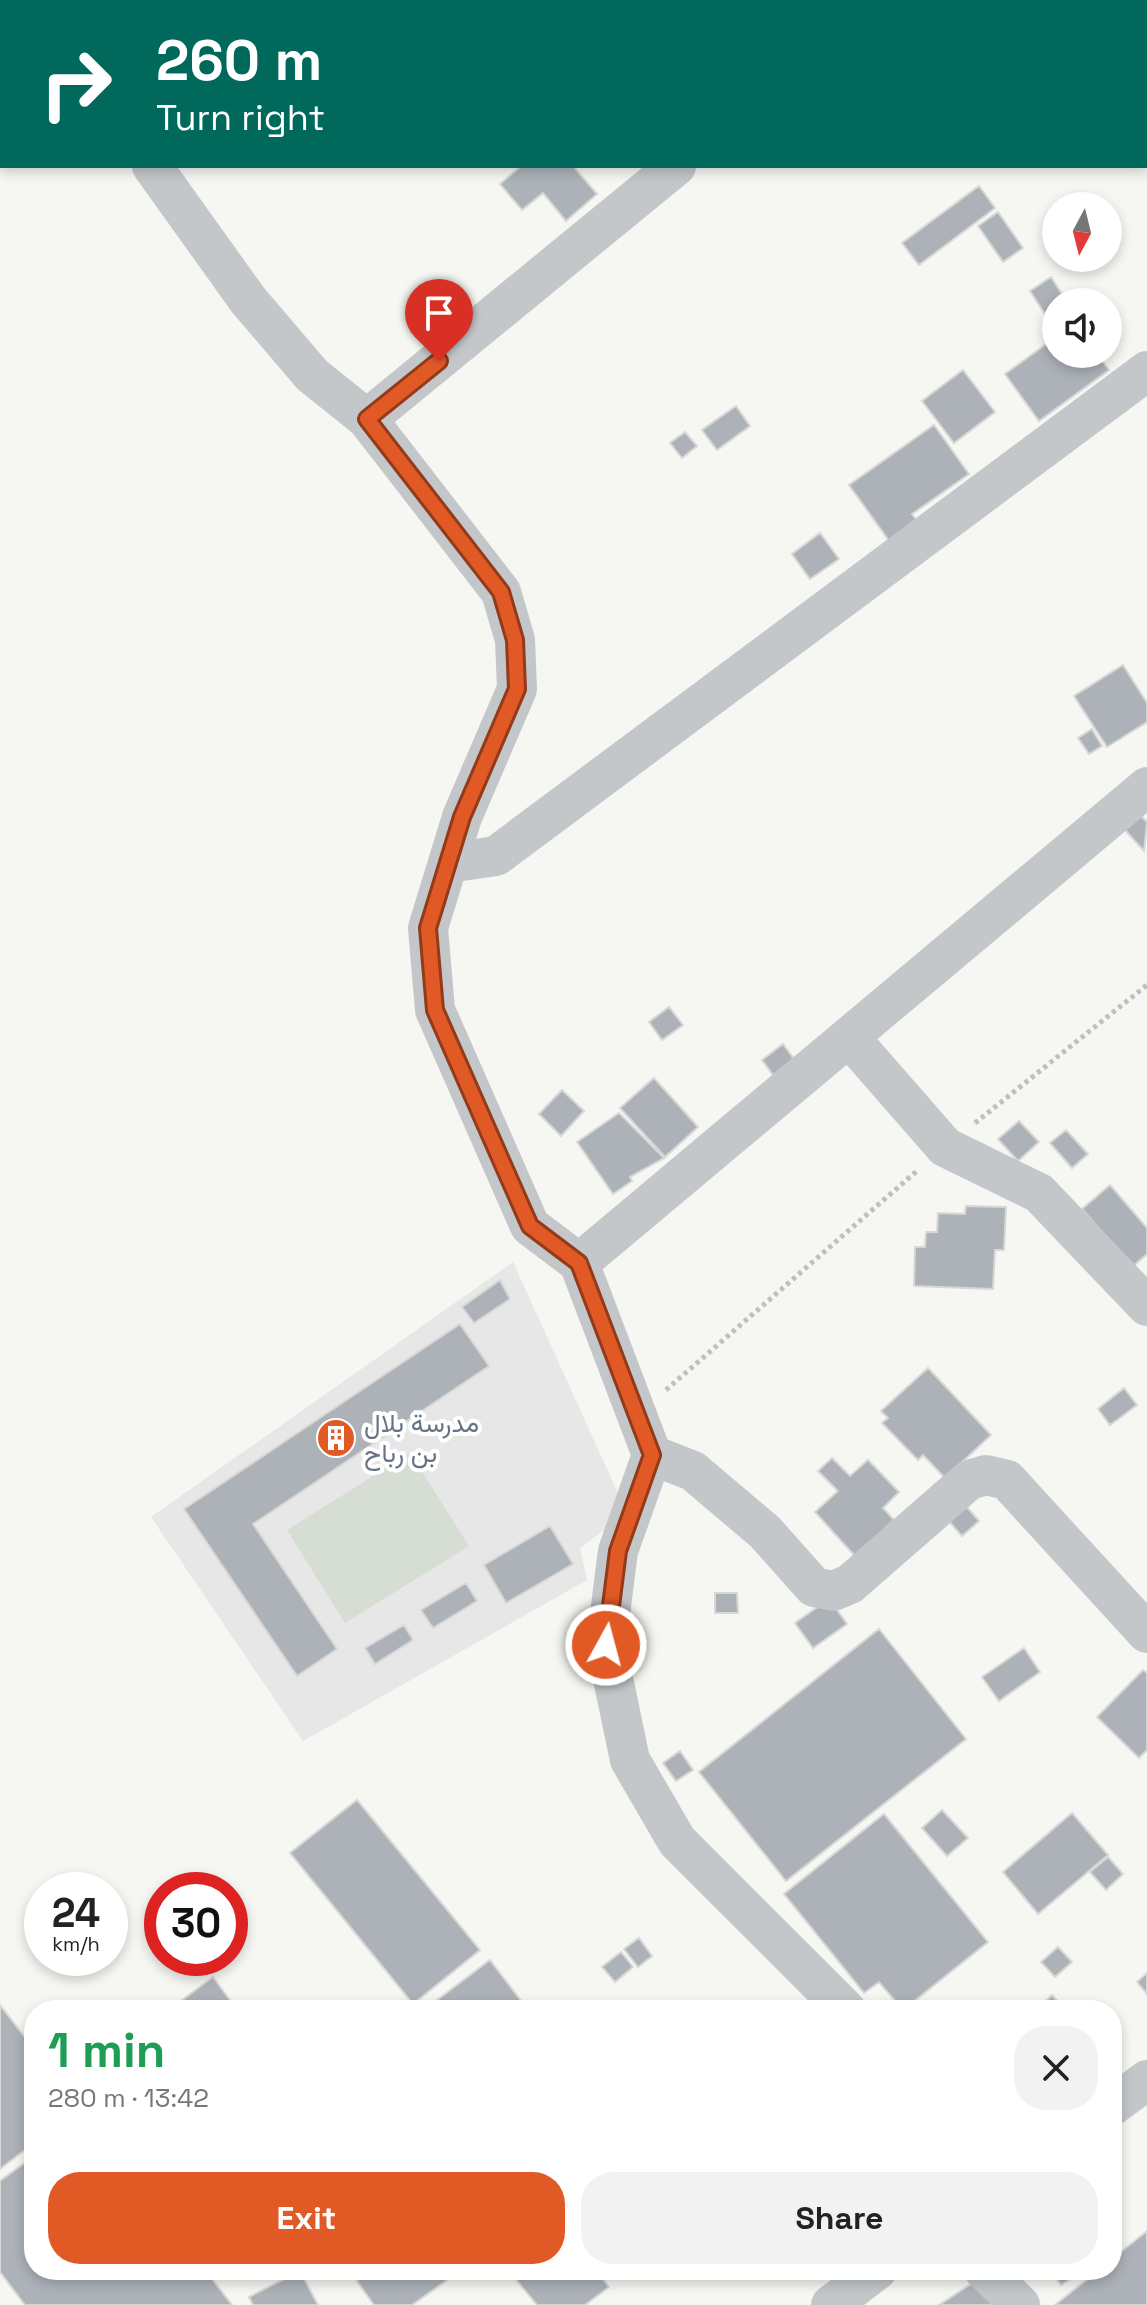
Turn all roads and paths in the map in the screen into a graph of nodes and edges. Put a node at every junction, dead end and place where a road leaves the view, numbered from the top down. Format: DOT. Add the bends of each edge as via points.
graph roads {
  1 [pos="153,168"];
  2 [pos="674,168"];
  3 [pos="1147,371"];
  4 [pos="367,419"];
  5 [pos="1147,787"];
  6 [pos="448,863"];
  7 [pos="1147,985"];
  8 [pos="849,1037"];
  9 [pos="945,1147"];
  10 [pos="579,1263"];
  11 [pos="1147,1306"];
  12 [pos="638,1414"];
  13 [pos="652,1455"];
  14 [pos="1147,1633"];
  15 [pos="836,2000"];
  16 [pos="1147,2080"];
  17 [pos="1122,2099"];
  18 [pos="864,2280"];
  19 [pos="994,2280"];
  20 [pos="831,2305"];
  21 [pos="1020,2305"];
  1 -- 4 [label="street" via="248,300 312,375"];
  2 -- 4 [label="street"];
  3 -- 6 [label="street" via="496,856"];
  4 -- 6 [label="street" via="501,592 515,640 517,689"];
  5 -- 8 [label="street"];
  6 -- 10 [label="street" via="428,928 435,1010 530,1226"];
  7 -- 9 [label="path"];
  8 -- 9 [label="street"];
  8 -- 10 [label="street"];
  9 -- 11 [label="street" via="1039,1193"];
  9 -- 12 [label="path"];
  10 -- 12 [label="street"];
  12 -- 13 [label="street"];
  13 -- 14 [label="street" via="693,1471 765,1532 814,1587 833,1591 850,1584 969,1480 986,1475 1007,1480"];
  13 -- 15 [label="street" via="618,1551 606,1645 630,1760 677,1841"];
  16 -- 17 [label="street"];
  18 -- 20 [label="street"];
  19 -- 21 [label="street"];
}
